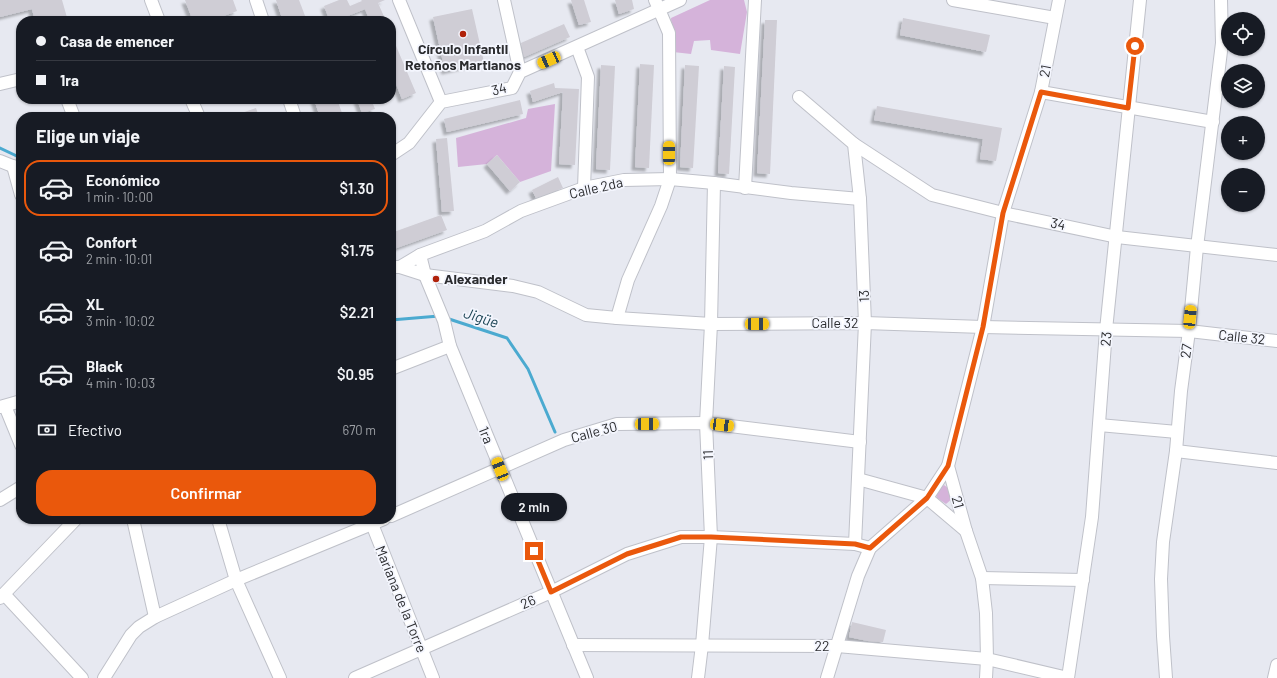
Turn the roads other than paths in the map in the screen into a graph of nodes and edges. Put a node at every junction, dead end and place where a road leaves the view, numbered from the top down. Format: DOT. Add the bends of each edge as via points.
graph roads {
  1 [pos="151,0"];
  2 [pos="256,0"];
  3 [pos="399,0"];
  4 [pos="504,0"];
  5 [pos="680,0"];
  6 [pos="755,0"];
  7 [pos="953,0"];
  8 [pos="1059,0"];
  9 [pos="1140,0"];
  10 [pos="1217,0"];
  11 [pos="1221,0"];
  12 [pos="657,5"];
  13 [pos="158,16"];
  14 [pos="261,16"];
  15 [pos="1055,18"];
  16 [pos="577,47"];
  17 [pos="520,72"];
  18 [pos="16,80"];
  19 [pos="0,84"];
  20 [pos="1041,92"];
  21 [pos="799,98"];
  22 [pos="441,102"];
  23 [pos="1128,108"];
  24 [pos="1213,122"];
  25 [pos="854,144"];
  26 [pos="396,152"];
  27 [pos="0,161"];
  28 [pos="16,168"];
  29 [pos="670,179"];
  30 [pos="714,183"];
  31 [pos="584,188"];
  32 [pos="745,188"];
  33 [pos="860,199"];
  34 [pos="1003,213"];
  35 [pos="1117,237"];
  36 [pos="1197,247"];
  37 [pos="420,255"];
  38 [pos="1277,255"];
  39 [pos="396,267"];
  40 [pos="396,267"];
  41 [pos="425,275"];
  42 [pos="617,318"];
  43 [pos="865,323"];
  44 [pos="711,324"];
  45 [pos="983,327"];
  46 [pos="1106,330"];
  47 [pos="1189,331"];
  48 [pos="1277,341"];
  49 [pos="450,346"];
  50 [pos="396,367"];
  51 [pos="16,402"];
  52 [pos="3,406"];
  53 [pos="706,423"];
  54 [pos="1099,425"];
  55 [pos="1177,432"];
  56 [pos="16,434"];
  57 [pos="860,442"];
  58 [pos="1176,451"];
  59 [pos="1277,463"];
  60 [pos="948,466"];
  61 [pos="500,469"];
  62 [pos="858,479"];
  63 [pos="16,489"];
  64 [pos="927,498"];
  65 [pos="0,500"];
  66 [pos="396,514"];
  67 [pos="71,524"];
  68 [pos="134,524"];
  69 [pos="219,524"];
  70 [pos="366,524"];
  71 [pos="372,524"];
  72 [pos="966,531"];
  73 [pos="711,537"];
  74 [pos="855,544"];
  75 [pos="870,548"];
  76 [pos="982,578"];
  77 [pos="236,580"];
  78 [pos="1083,580"];
  79 [pos="551,592"];
  80 [pos="2,596"];
  81 [pos="155,617"];
  82 [pos="573,645"];
  83 [pos="702,645"];
  84 [pos="837,646"];
  85 [pos="421,649"];
  86 [pos="987,659"];
  87 [pos="1277,665"];
  88 [pos="75,675"];
  89 [pos="104,678"];
  90 [pos="280,678"];
  91 [pos="355,678"];
  92 [pos="433,678"];
  93 [pos="587,678"];
  94 [pos="698,678"];
  95 [pos="827,678"];
  96 [pos="986,678"];
  97 [pos="1068,678"];
  98 [pos="1166,678"];
  99 [pos="1274,678"];
  1 -- 13 [label="street"];
  2 -- 14 [label="street"];
  3 -- 22 [label="street"];
  4 -- 17 [label="street"];
  5 -- 12 [label="street, 34"];
  6 -- 32 [label="street"];
  7 -- 15 [label="street"];
  8 -- 15 [label="street, 21"];
  9 -- 23 [label="street, 23"];
  10 -- 11 [label="street"];
  11 -- 24 [label="street, 27" via="1222,43"];
  12 -- 16 [label="street, 34"];
  12 -- 29 [label="street" via="670,33"];
  15 -- 20 [label="street, 21"];
  16 -- 17 [label="street, 34"];
  16 -- 31 [label="street" via="588,76"];
  17 -- 22 [label="street, 34" via="512,88"];
  18 -- 19 [label="street"];
  20 -- 23 [label="street"];
  20 -- 34 [label="street, 21"];
  21 -- 25 [label="street"];
  22 -- 26 [label="street" via="409,143"];
  23 -- 24 [label="street"];
  23 -- 35 [label="street, 23"];
  24 -- 36 [label="street, 27"];
  25 -- 33 [label="street, 13"];
  25 -- 34 [label="street, 34" via="932,195"];
  27 -- 28 [label="street"];
  29 -- 30 [label="street, Calle 2da"];
  29 -- 31 [label="street, Calle 2da" via="624,180"];
  29 -- 42 [label="street" via="661,206 628,280"];
  30 -- 32 [label="street, Calle 2da"];
  30 -- 44 [label="street, 11"];
  31 -- 37 [label="street, Calle 2da" via="521,211 485,231"];
  32 -- 33 [label="street, Calle 2da"];
  33 -- 43 [label="street, 13"];
  34 -- 35 [label="street, 34"];
  34 -- 45 [label="street, 21"];
  35 -- 36 [label="street, 34"];
  35 -- 46 [label="street, 23"];
  36 -- 38 [label="street, 34"];
  36 -- 47 [label="street, 27"];
  37 -- 39 [label="street, Calle 2da"];
  37 -- 41 [label="street, 1ra"];
  40 -- 41 [label="street, Calle 32"];
  41 -- 42 [label="street, Calle 32" via="513,286 538,292 586,314"];
  41 -- 49 [label="street, 1ra" via="442,316"];
  42 -- 44 [label="street, Calle 32"];
  43 -- 44 [label="street, Calle 32"];
  43 -- 45 [label="street, Calle 32"];
  43 -- 57 [label="street, 13"];
  44 -- 53 [label="street, 11"];
  45 -- 46 [label="street, Calle 32"];
  45 -- 60 [label="street, 21"];
  46 -- 47 [label="street, Calle 32"];
  46 -- 54 [label="street, 23"];
  47 -- 48 [label="street, Calle 32"];
  47 -- 55 [label="street, 27"];
  49 -- 50 [label="street"];
  49 -- 61 [label="street, 1ra"];
  51 -- 52 [label="street"];
  52 -- 56 [label="street"];
  53 -- 57 [label="street, Calle 30"];
  53 -- 61 [label="street, Calle 30" via="617,424 564,440"];
  53 -- 73 [label="street, 11"];
  54 -- 55 [label="street"];
  54 -- 78 [label="street, 23" via="1092,517"];
  55 -- 58 [label="street, 27"];
  57 -- 62 [label="street, 13"];
  58 -- 59 [label="street"];
  58 -- 98 [label="street, 27" via="1163,542 1161,579"];
  60 -- 64 [label="street"];
  60 -- 72 [label="street, 21"];
  61 -- 66 [label="street, Calle 30"];
  61 -- 79 [label="street, 1ra"];
  62 -- 64 [label="street"];
  62 -- 74 [label="street, 13"];
  63 -- 65 [label="street"];
  64 -- 72 [label="street"];
  64 -- 75 [label="street"];
  67 -- 80 [label="street"];
  68 -- 81 [label="street"];
  69 -- 77 [label="street"];
  70 -- 77 [label="street"];
  71 -- 85 [label="street, Mariana de la Torre"];
  72 -- 76 [label="street, 21"];
  73 -- 74 [label="street, 26"];
  73 -- 79 [label="street, 26" via="681,537 627,554"];
  73 -- 83 [label="street, 11"];
  74 -- 75 [label="street, 26"];
  75 -- 84 [label="street" via="858,576"];
  76 -- 78 [label="street"];
  76 -- 86 [label="street, 21"];
  77 -- 81 [label="street"];
  77 -- 90 [label="street"];
  78 -- 97 [label="street, 23"];
  79 -- 82 [label="street, 1ra"];
  79 -- 85 [label="street, 26"];
  80 -- 88 [label="street"];
  81 -- 89 [label="street" via="132,635"];
  82 -- 83 [label="street, 22"];
  82 -- 93 [label="street, 1ra"];
  83 -- 84 [label="street, 22"];
  83 -- 94 [label="street, 11"];
  84 -- 86 [label="street, 22"];
  84 -- 95 [label="street"];
  85 -- 91 [label="street, 26"];
  85 -- 92 [label="street, Mariana de la Torre"];
  86 -- 96 [label="street, 21"];
  86 -- 97 [label="street, 22"];
  87 -- 99 [label="street"];
}
